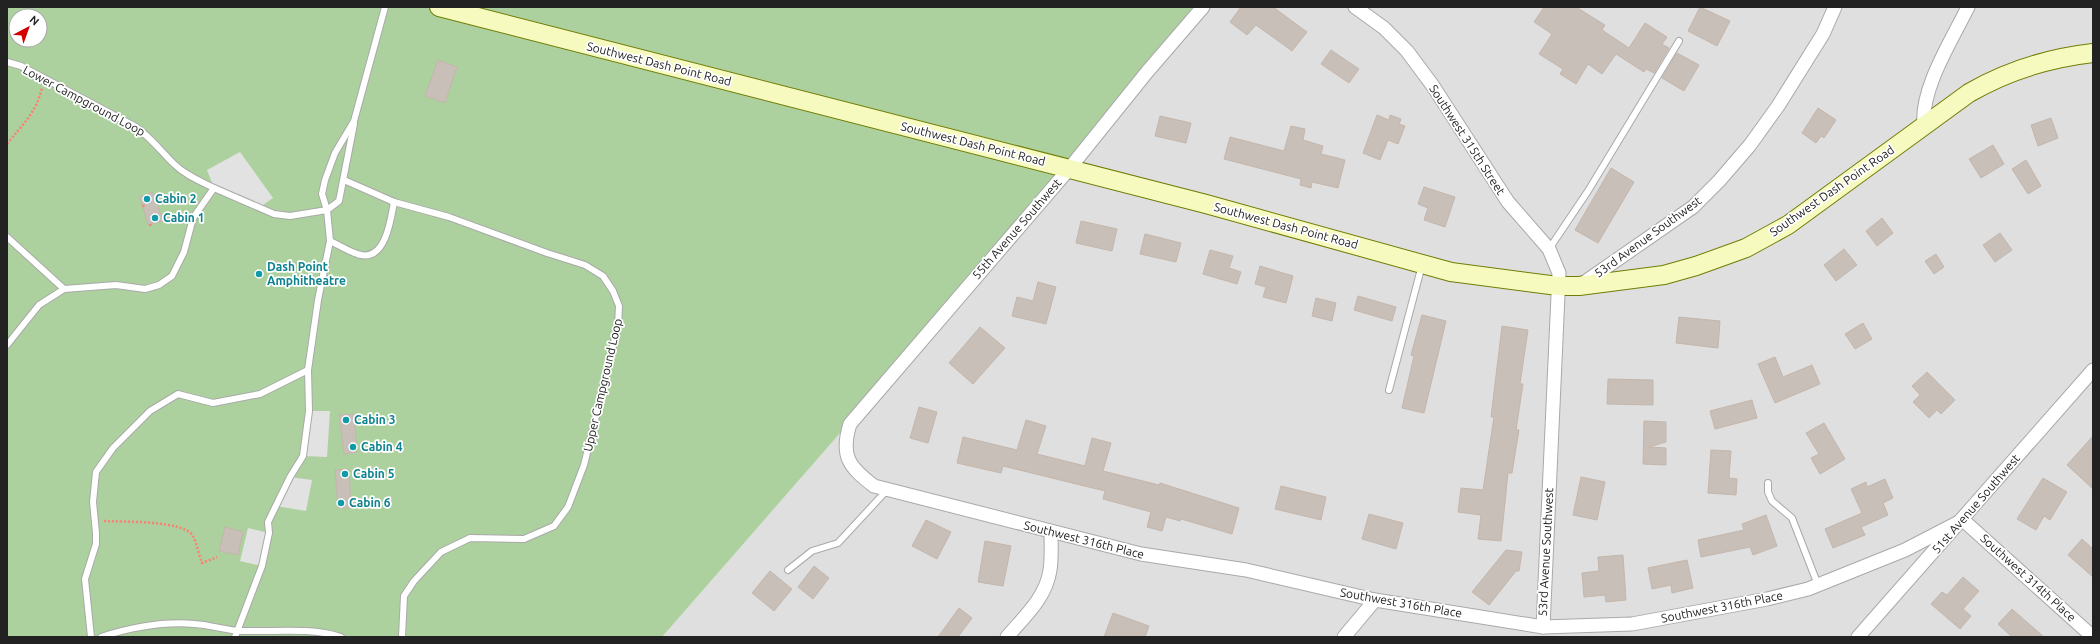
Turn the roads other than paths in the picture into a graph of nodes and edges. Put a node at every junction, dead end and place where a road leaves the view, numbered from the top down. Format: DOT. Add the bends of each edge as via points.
graph roads {
  1 [pos="385,7"];
  2 [pos="439,7"];
  3 [pos="1203,7"];
  4 [pos="1355,7"];
  5 [pos="1835,7"];
  6 [pos="1968,7"];
  7 [pos="1679,41"];
  8 [pos="2093,53"];
  9 [pos="7,62"];
  10 [pos="354,120"];
  11 [pos="1924,126"];
  12 [pos="1069,169"];
  13 [pos="344,180"];
  14 [pos="214,188"];
  15 [pos="394,202"];
  16 [pos="327,210"];
  17 [pos="7,237"];
  18 [pos="330,241"];
  19 [pos="1549,249"];
  20 [pos="1423,264"];
  21 [pos="1558,286"];
  22 [pos="1579,286"];
  23 [pos="64,289"];
  24 [pos="7,344"];
  25 [pos="308,370"];
  26 [pos="2093,370"];
  27 [pos="1389,390"];
  28 [pos="846,456"];
  29 [pos="1768,483"];
  30 [pos="888,489"];
  31 [pos="1963,520"];
  32 [pos="1051,532"];
  33 [pos="788,570"];
  34 [pos="1818,585"];
  35 [pos="1375,600"];
  36 [pos="1543,628"];
  37 [pos="238,631"];
  38 [pos="91,637"];
  39 [pos="101,637"];
  40 [pos="235,637"];
  41 [pos="341,637"];
  42 [pos="402,637"];
  43 [pos="1007,637"];
  44 [pos="1344,637"];
  45 [pos="1858,637"];
  46 [pos="2093,637"];
  1 -- 10 [label="lane"];
  2 -- 12 [label="main road, Southwest Dash Point Road"];
  3 -- 12 [label="street, 55th Avenue Southwest"];
  4 -- 19 [label="street, Southwest 315th Street" via="1384,28 1407,51 1433,86 1508,202"];
  5 -- 22 [label="street, 53rd Avenue Southwest" via="1819,41 1778,106 1750,145 1718,181 1693,207"];
  6 -- 11 [label="street" via="1927,91 1922,112"];
  7 -- 19 [label="lane" via="1588,191"];
  8 -- 11 [label="main road, Southwest Dash Point Road" via="2041,63 1987,83"];
  9 -- 14 [label="lane, Lower Campground Loop" via="21,66 136,127 150,137 181,169"];
  10 -- 13 [label="lane"];
  10 -- 16 [label="lane" via="335,153 325,180 322,194"];
  11 -- 22 [label="main road, Southwest Dash Point Road" via="1788,225 1746,248 1664,275"];
  12 -- 20 [label="main road, Southwest Dash Point Road" via="1320,234"];
  12 -- 28 [label="street, 55th Avenue Southwest" via="862,408 850,424 845,439"];
  13 -- 15 [label="lane, Upper Campground Loop"];
  13 -- 16 [label="lane" via="339,201"];
  14 -- 16 [label="lane, Lower Campground Loop" via="274,214 290,216"];
  14 -- 23 [label="lane" via="193,218 184,252 172,276 159,285 145,289 116,286"];
  15 -- 18 [label="lane" via="388,234 377,252 362,255"];
  15 -- 42 [label="lane, Upper Campground Loop" via="449,217 586,265 603,276 619,306 618,326 584,465 568,507 554,526 524,539 470,538 441,552 414,581 404,596"];
  16 -- 18 [label="lane"];
  17 -- 23 [label="lane"];
  18 -- 25 [label="lane"];
  19 -- 21 [label="street, Southwest 315th Street" via="1559,273"];
  20 -- 21 [label="main road, Southwest Dash Point Road" via="1451,272"];
  20 -- 27 [label="lane"];
  21 -- 22 [label="main road, Southwest Dash Point Road"];
  21 -- 36 [label="street, 53rd Avenue Southwest"];
  23 -- 24 [label="lane" via="39,305"];
  25 -- 37 [label="lane" via="309,411 303,456 268,522 269,533 262,566"];
  25 -- 38 [label="lane" via="260,394 213,403 178,394 150,411 113,448 96,472 93,502 96,544 85,579"];
  26 -- 31 [label="street, 51st Avenue Southwest"];
  28 -- 30 [label="street, Southwest 316th Place" via="861,476 874,486"];
  29 -- 34 [label="lane" via="1772,501 1792,518"];
  30 -- 32 [label="street, Southwest 316th Place"];
  30 -- 33 [label="lane" via="838,543 812,551"];
  31 -- 34 [label="street, Southwest 316th Place" via="1905,550"];
  31 -- 45 [label="street, 51st Avenue Southwest"];
  31 -- 46 [label="street, Southwest 314th Place"];
  32 -- 35 [label="street, Southwest 316th Place" via="1141,554 1246,570"];
  32 -- 43 [label="street" via="1050,570 1045,589 1032,609"];
  34 -- 36 [label="street, Southwest 316th Place" via="1767,599 1632,624"];
  35 -- 36 [label="street, Southwest 316th Place"];
  35 -- 44 [label="street"];
  37 -- 39 [label="lane" via="195,624 157,624"];
  37 -- 40 [label="lane"];
  37 -- 41 [label="lane" via="296,630"];
}
